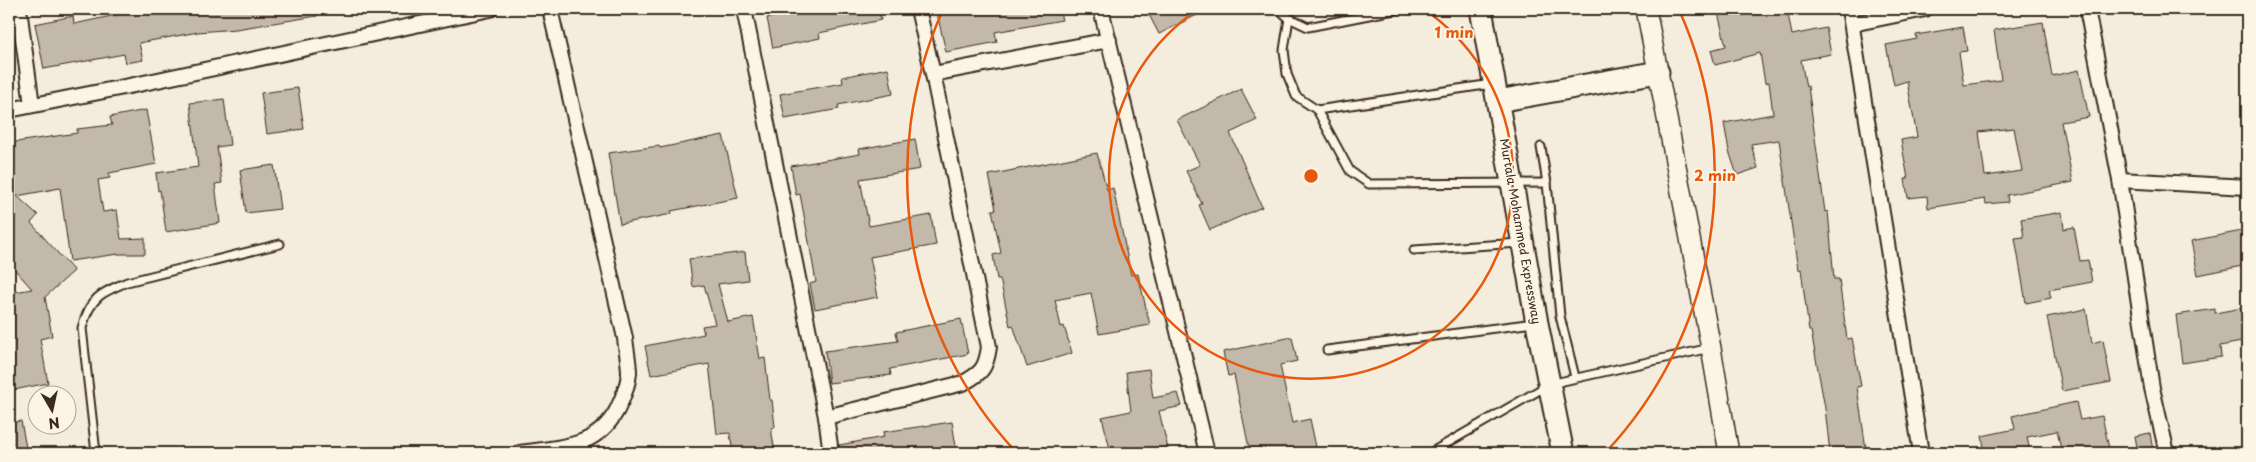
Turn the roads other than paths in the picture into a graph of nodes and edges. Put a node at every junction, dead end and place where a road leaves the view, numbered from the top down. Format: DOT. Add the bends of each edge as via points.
graph roads {
  1 [pos="19,9"];
  2 [pos="490,9"];
  3 [pos="550,9"];
  4 [pos="744,9"];
  5 [pos="918,9"];
  6 [pos="1101,9"];
  7 [pos="1278,9"];
  8 [pos="1399,9"];
  9 [pos="1481,9"];
  10 [pos="1646,9"];
  11 [pos="1849,9"];
  12 [pos="1925,9"];
  13 [pos="2086,9"];
  14 [pos="1289,18"];
  15 [pos="1852,24"];
  16 [pos="1109,40"];
  17 [pos="1658,72"];
  18 [pos="933,74"];
  19 [pos="1496,92"];
  20 [pos="32,105"];
  21 [pos="9,110"];
  22 [pos="1317,110"];
  23 [pos="1541,148"];
  24 [pos="2120,180"];
  25 [pos="1547,183"];
  26 [pos="1512,184"];
  27 [pos="2247,187"];
  28 [pos="1523,243"];
  29 [pos="280,244"];
  30 [pos="1414,250"];
  31 [pos="1537,322"];
  32 [pos="1711,348"];
  33 [pos="1327,350"];
  34 [pos="1575,376"];
  35 [pos="1550,384"];
  36 [pos="826,417"];
  37 [pos="96,453"];
  38 [pos="520,453"];
  39 [pos="831,453"];
  40 [pos="1207,453"];
  41 [pos="1430,453"];
  42 [pos="1563,453"];
  43 [pos="1729,453"];
  44 [pos="1921,453"];
  45 [pos="2167,453"];
  1 -- 20 [label="street"];
  2 -- 20 [label="street"];
  3 -- 38 [label="street" via="625,338 629,373 624,396 610,423 595,437 575,445"];
  4 -- 36 [label="street"];
  5 -- 18 [label="street"];
  6 -- 16 [label="street"];
  7 -- 14 [label="lane"];
  8 -- 14 [label="lane" via="1308,27"];
  9 -- 19 [label="main road, Murtala Mohammed Expressway"];
  10 -- 17 [label="main road"];
  11 -- 15 [label="street"];
  12 -- 15 [label="street"];
  13 -- 24 [label="street"];
  14 -- 22 [label="lane" via="1284,50 1287,74 1296,96"];
  15 -- 44 [label="street"];
  16 -- 18 [label="street"];
  16 -- 40 [label="street"];
  17 -- 19 [label="main road"];
  17 -- 32 [label="main road"];
  18 -- 36 [label="street" via="989,347 986,364 977,376 963,383"];
  19 -- 22 [label="lane"];
  19 -- 26 [label="main road, Murtala Mohammed Expressway"];
  20 -- 21 [label="street"];
  22 -- 26 [label="lane" via="1350,171 1369,184"];
  23 -- 25 [label="lane"];
  24 -- 27 [label="street"];
  24 -- 45 [label="street" via="2152,388"];
  25 -- 26 [label="lane"];
  25 -- 34 [label="lane" via="1560,316"];
  26 -- 28 [label="main road, Murtala Mohammed Expressway"];
  28 -- 30 [label="lane"];
  28 -- 31 [label="main road, Murtala Mohammed Expressway"];
  29 -- 37 [label="lane" via="127,282 98,297 88,309 82,328"];
  31 -- 33 [label="lane"];
  31 -- 35 [label="main road, Murtala Mohammed Expressway"];
  32 -- 34 [label="lane"];
  32 -- 43 [label="main road"];
  34 -- 35 [label="lane"];
  35 -- 41 [label="lane"];
  35 -- 42 [label="main road, Murtala Mohammed Expressway"];
  36 -- 39 [label="street"];
}
